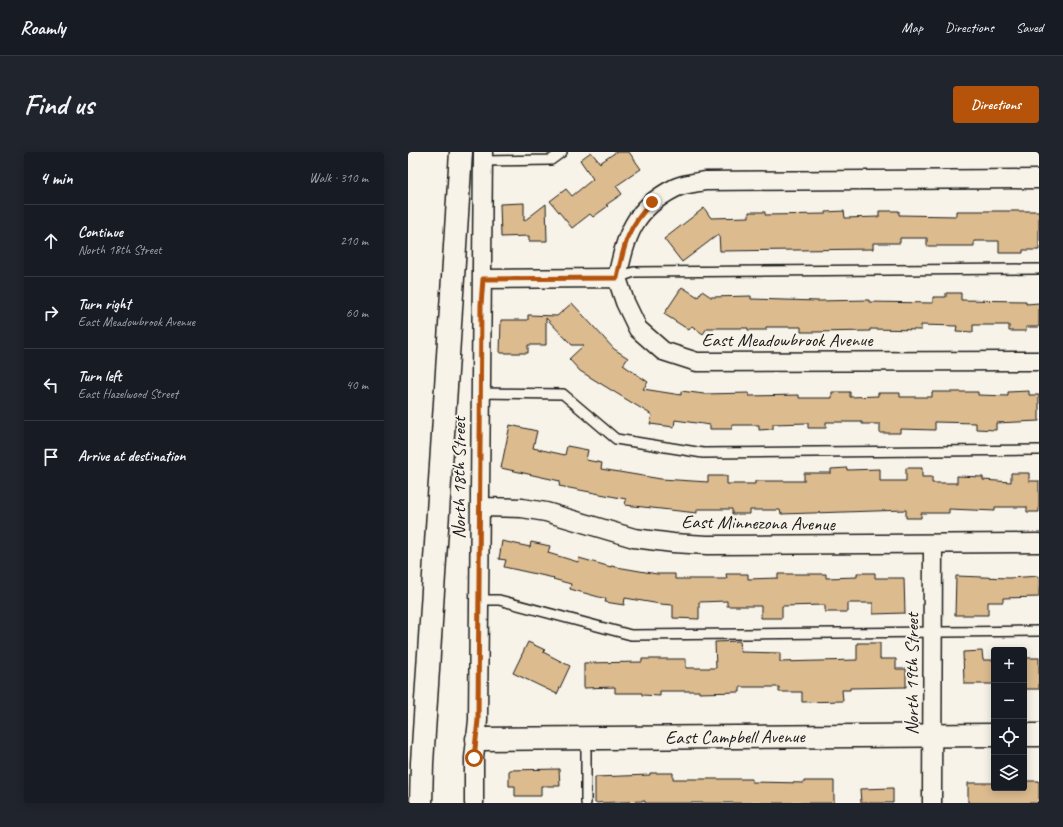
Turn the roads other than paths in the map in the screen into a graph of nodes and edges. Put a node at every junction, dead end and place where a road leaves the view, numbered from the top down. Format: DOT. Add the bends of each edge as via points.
graph roads {
  1 [pos="461,152"];
  2 [pos="562,152"];
  3 [pos="483,156"];
  4 [pos="1039,179"];
  5 [pos="1039,269"];
  6 [pos="617,278"];
  7 [pos="483,279"];
  8 [pos="1039,361"];
  9 [pos="480,393"];
  10 [pos="1039,450"];
  11 [pos="480,507"];
  12 [pos="1039,543"];
  13 [pos="933,544"];
  14 [pos="479,600"];
  15 [pos="1039,631"];
  16 [pos="933,632"];
  17 [pos="991,735"];
  18 [pos="1027,735"];
  19 [pos="1039,735"];
  20 [pos="933,736"];
  21 [pos="586,738"];
  22 [pos="477,739"];
  23 [pos="421,803"];
  24 [pos="474,803"];
  25 [pos="586,803"];
  26 [pos="932,803"];
  1 -- 23 [label="main road"];
  2 -- 3 [label="lane" via="551,160"];
  3 -- 7 [label="street, North 18th Street"];
  4 -- 6 [label="street" via="705,181 676,188 652,202 638,217 625,241"];
  5 -- 6 [label="lane" via="634,272"];
  6 -- 7 [label="street"];
  6 -- 8 [label="street, East Meadowbrook Avenue" via="638,329 663,351 697,362"];
  7 -- 9 [label="street, North 18th Street"];
  9 -- 10 [label="lane" via="563,394 616,439 704,453"];
  9 -- 11 [label="street, North 18th Street"];
  11 -- 13 [label="street, East Minnezona Avenue" via="522,508 546,512 634,538 673,544"];
  11 -- 14 [label="street, North 18th Street"];
  12 -- 13 [label="street, East Minnezona Avenue"];
  13 -- 16 [label="street, North 19th Street"];
  14 -- 16 [label="lane" via="498,600 631,635"];
  14 -- 22 [label="street, North 18th Street"];
  15 -- 16 [label="lane"];
  16 -- 20 [label="street, North 19th Street"];
  17 -- 20 [label="main road, East Campbell Avenue"];
  18 -- 19 [label="main road"];
  20 -- 21 [label="main road, East Campbell Avenue"];
  20 -- 26 [label="street, North 19th Street"];
  21 -- 22 [label="main road, East Campbell Avenue"];
  21 -- 25 [label="lane"];
  22 -- 24 [label="street, North 18th Street" via="474,758"];
}
